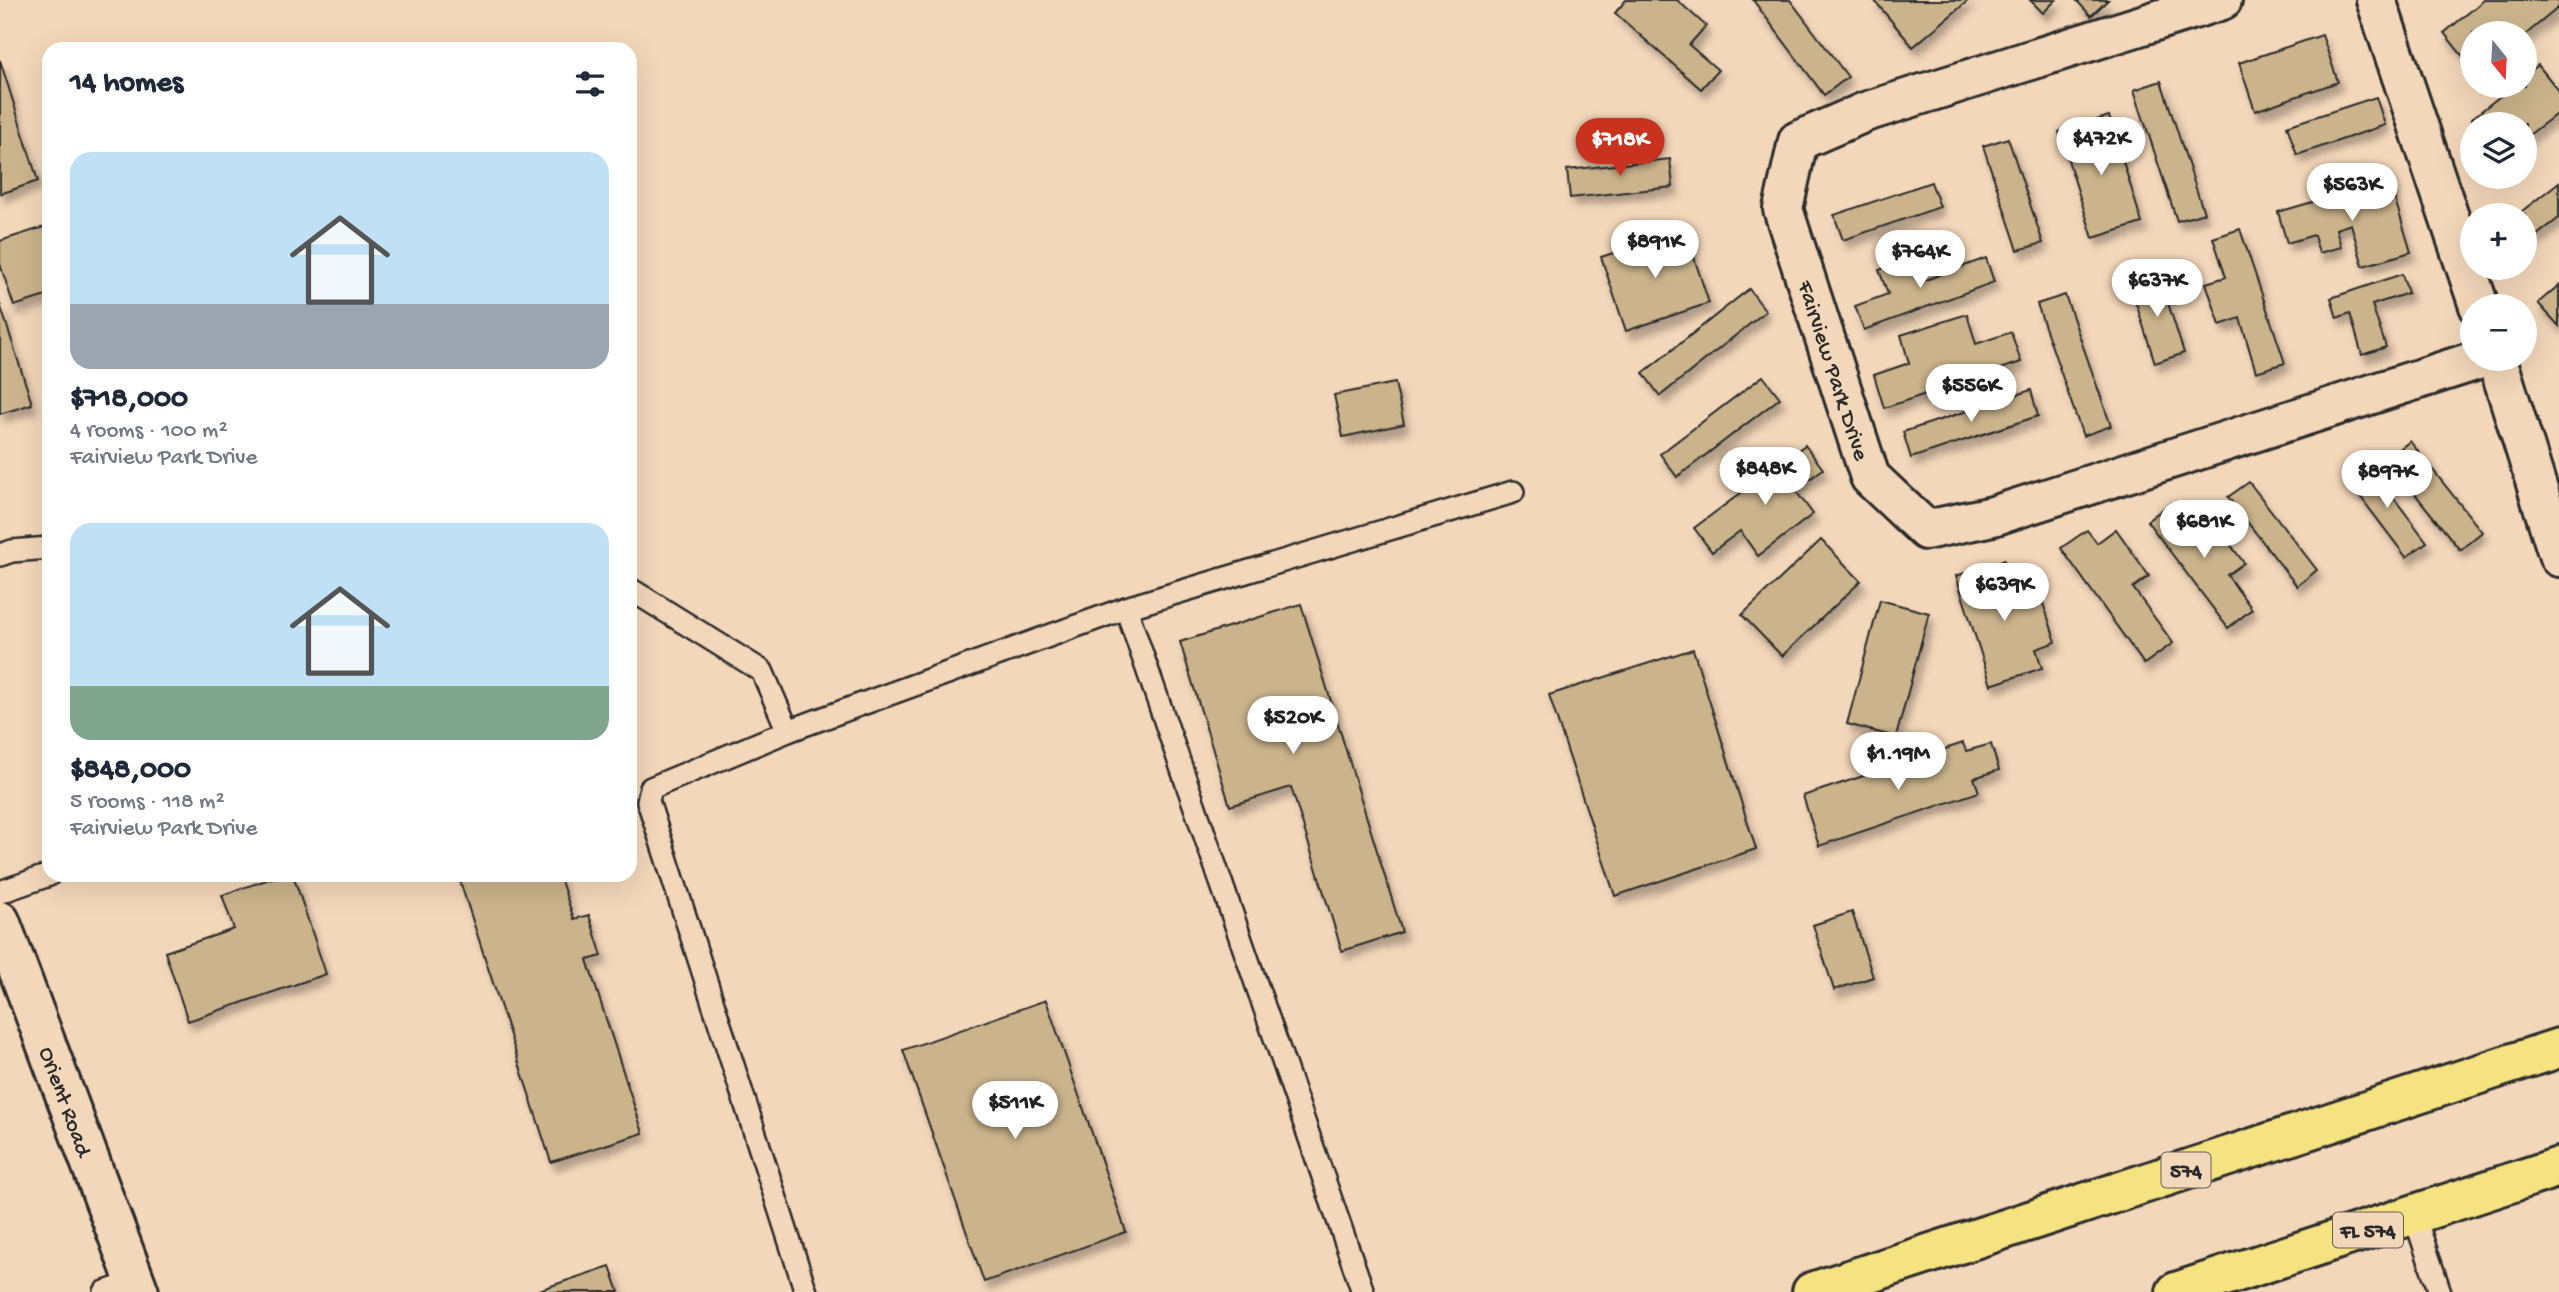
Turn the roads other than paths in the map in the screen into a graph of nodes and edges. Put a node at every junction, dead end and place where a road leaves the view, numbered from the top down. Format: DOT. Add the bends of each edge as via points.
graph roads {
  1 [pos="2222,0"];
  2 [pos="2376,0"];
  3 [pos="2475,294"];
  4 [pos="2460,366"];
  5 [pos="2501,371"];
  6 [pos="1513,492"];
  7 [pos="42,549"];
  8 [pos="0,555"];
  9 [pos="2559,557"];
  10 [pos="637,593"];
  11 [pos="1126,608"];
  12 [pos="788,732"];
  13 [pos="42,877"];
  14 [pos="0,892"];
  15 [pos="0,920"];
  16 [pos="2559,1048"];
  17 [pos="2559,1167"];
  18 [pos="2414,1215"];
  19 [pos="2215,1286"];
  20 [pos="129,1290"];
  21 [pos="806,1292"];
  22 [pos="1363,1292"];
  23 [pos="1812,1292"];
  24 [pos="2176,1292"];
  25 [pos="2440,1292"];
  1 -- 4 [label="street, Fairview Park Drive" via="1865,112 1798,141 1783,209 1870,477 1926,530 1993,516"];
  2 -- 3 [label="street"];
  5 -- 9 [label="street"];
  6 -- 11 [label="lane"];
  7 -- 8 [label="lane"];
  10 -- 12 [label="lane" via="762,671"];
  11 -- 12 [label="lane"];
  11 -- 22 [label="lane"];
  12 -- 21 [label="lane" via="651,788 648,801"];
  13 -- 14 [label="lane"];
  15 -- 20 [label="street, Orient Road"];
  16 -- 23 [label="main road, 574"];
  17 -- 18 [label="main road, FL 574"];
  18 -- 19 [label="main road, FL 574"];
  18 -- 25 [label="lane"];
  19 -- 24 [label="main road, FL 574"];
}
